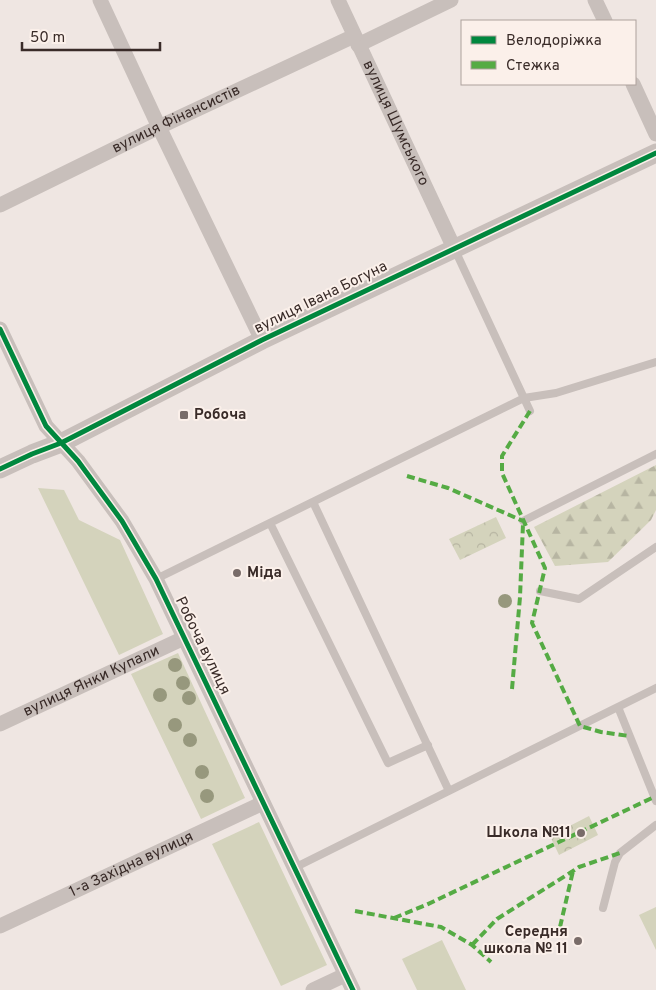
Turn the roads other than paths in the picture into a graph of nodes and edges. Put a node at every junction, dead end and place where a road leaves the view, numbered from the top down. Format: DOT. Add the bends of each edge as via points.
graph roads {
  1 [pos="100,0"];
  2 [pos="338,0"];
  3 [pos="451,0"];
  4 [pos="595,0"];
  5 [pos="605,20"];
  6 [pos="356,40"];
  7 [pos="633,85"];
  8 [pos="159,127"];
  9 [pos="656,134"];
  10 [pos="655,155"];
  11 [pos="0,205"];
  12 [pos="454,248"];
  13 [pos="0,329"];
  14 [pos="262,340"];
  15 [pos="656,362"];
  16 [pos="524,398"];
  17 [pos="530,412"];
  18 [pos="61,442"];
  19 [pos="656,454"];
  20 [pos="0,469"];
  21 [pos="313,502"];
  22 [pos="523,521"];
  23 [pos="270,523"];
  24 [pos="656,547"];
  25 [pos="156,579"];
  26 [pos="540,591"];
  27 [pos="184,638"];
  28 [pos="656,688"];
  29 [pos="618,707"];
  30 [pos="0,724"];
  31 [pos="428,745"];
  32 [pos="449,790"];
  33 [pos="656,801"];
  34 [pos="263,803"];
  35 [pos="656,825"];
  36 [pos="294,868"];
  37 [pos="603,908"];
  38 [pos="0,926"];
  39 [pos="345,975"];
  40 [pos="313,990"];
  41 [pos="353,990"];
  1 -- 8 [label="street"];
  2 -- 6 [label="street, вулиця Шумського"];
  3 -- 6 [label="street, вулиця Фінансистів"];
  4 -- 5 [label="street"];
  6 -- 8 [label="street, вулиця Фінансистів"];
  6 -- 12 [label="street, вулиця Шумського"];
  7 -- 9 [label="street"];
  8 -- 11 [label="street, вулиця Фінансистів"];
  8 -- 14 [label="street"];
  10 -- 12 [label="street, вулиця Івана Богуна"];
  12 -- 14 [label="street, вулиця Івана Богуна"];
  12 -- 16 [label="lane"];
  13 -- 18 [label="street, Робоча вулиця" via="46,426"];
  14 -- 18 [label="street, вулиця Івана Богуна"];
  15 -- 16 [label="lane" via="556,393"];
  16 -- 17 [label="lane"];
  16 -- 21 [label="lane"];
  18 -- 20 [label="street, вулиця Івана Богуна"];
  18 -- 25 [label="street, Робоча вулиця" via="122,521"];
  19 -- 22 [label="lane"];
  21 -- 23 [label="lane"];
  21 -- 31 [label="lane"];
  23 -- 25 [label="lane"];
  23 -- 31 [label="lane" via="388,763"];
  24 -- 26 [label="lane" via="579,599"];
  25 -- 27 [label="street, Робоча вулиця"];
  27 -- 30 [label="street, вулиця Янки Купали"];
  27 -- 34 [label="street, Робоча вулиця"];
  28 -- 29 [label="lane"];
  29 -- 32 [label="lane"];
  29 -- 33 [label="lane"];
  31 -- 32 [label="lane"];
  32 -- 36 [label="lane"];
  34 -- 36 [label="street, Робоча вулиця"];
  34 -- 38 [label="street, 1-а Західна вулиця"];
  35 -- 37 [label="lane" via="620,853"];
  36 -- 39 [label="street, Робоча вулиця"];
  39 -- 40 [label="street"];
  39 -- 41 [label="street, Робоча вулиця"];
}
